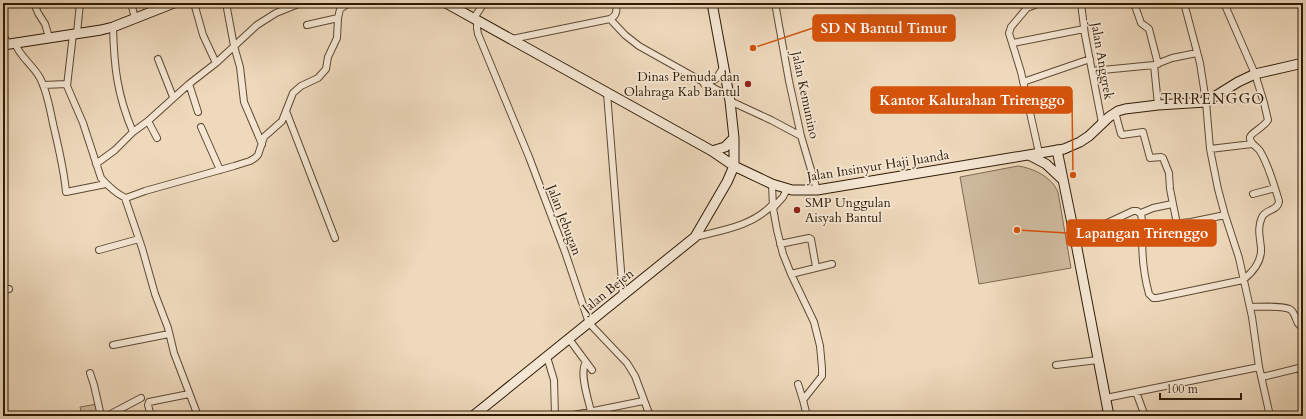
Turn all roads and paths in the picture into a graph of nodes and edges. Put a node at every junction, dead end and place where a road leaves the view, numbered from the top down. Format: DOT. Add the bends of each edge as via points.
graph roads {
  1 [pos="34,3"];
  2 [pos="80,3"];
  3 [pos="131,3"];
  4 [pos="174,3"];
  5 [pos="194,3"];
  6 [pos="226,3"];
  7 [pos="301,3"];
  8 [pos="336,3"];
  9 [pos="349,3"];
  10 [pos="446,3"];
  11 [pos="484,3"];
  12 [pos="616,3"];
  13 [pos="712,3"];
  14 [pos="775,3"];
  15 [pos="1040,3"];
  16 [pos="1081,3"];
  17 [pos="1085,3"];
  18 [pos="1094,3"];
  19 [pos="1134,3"];
  20 [pos="1184,3"];
  21 [pos="1224,3"];
  22 [pos="163,5"];
  23 [pos="341,7"];
  24 [pos="135,18"];
  25 [pos="338,18"];
  26 [pos="476,19"];
  27 [pos="610,19"];
  28 [pos="307,25"];
  29 [pos="112,27"];
  30 [pos="1084,29"];
  31 [pos="75,34"];
  32 [pos="3,35"];
  33 [pos="48,37"];
  34 [pos="512,39"];
  35 [pos="1013,43"];
  36 [pos="8,44"];
  37 [pos="234,46"];
  38 [pos="1197,53"];
  39 [pos="158,59"];
  40 [pos="1090,59"];
  41 [pos="216,63"];
  42 [pos="1303,63"];
  43 [pos="724,64"];
  44 [pos="1156,65"];
  45 [pos="1092,71"];
  46 [pos="1255,74"];
  47 [pos="1023,82"];
  48 [pos="67,84"];
  49 [pos="188,84"];
  50 [pos="704,84"];
  51 [pos="43,85"];
  52 [pos="607,93"];
  53 [pos="173,97"];
  54 [pos="730,99"];
  55 [pos="1206,102"];
  56 [pos="1158,105"];
  57 [pos="286,111"];
  58 [pos="198,112"];
  59 [pos="1115,112"];
  60 [pos="148,121"];
  61 [pos="1102,122"];
  62 [pos="202,127"];
  63 [pos="133,132"];
  64 [pos="801,136"];
  65 [pos="157,138"];
  66 [pos="734,138"];
  67 [pos="262,144"];
  68 [pos="1252,144"];
  69 [pos="1210,149"];
  70 [pos="1057,150"];
  71 [pos="712,151"];
  72 [pos="1039,153"];
  73 [pos="1029,155"];
  74 [pos="96,164"];
  75 [pos="734,166"];
  76 [pos="220,170"];
  77 [pos="1063,180"];
  78 [pos="106,184"];
  79 [pos="538,184"];
  80 [pos="772,184"];
  81 [pos="532,187"];
  82 [pos="1275,188"];
  83 [pos="787,189"];
  84 [pos="817,190"];
  85 [pos="1253,194"];
  86 [pos="125,198"];
  87 [pos="1172,204"];
  88 [pos="773,206"];
  89 [pos="1140,213"];
  90 [pos="1225,214"];
  91 [pos="1177,224"];
  92 [pos="1143,228"];
  93 [pos="695,237"];
  94 [pos="335,238"];
  95 [pos="1075,238"];
  96 [pos="139,239"];
  97 [pos="780,244"];
  98 [pos="99,250"];
  99 [pos="832,264"];
  100 [pos="816,268"];
  101 [pos="791,274"];
  102 [pos="1243,280"];
  103 [pos="623,296"];
  104 [pos="1250,307"];
  105 [pos="589,323"];
  106 [pos="1303,327"];
  107 [pos="169,334"];
  108 [pos="569,339"];
  109 [pos="113,345"];
  110 [pos="547,357"];
  111 [pos="1098,360"];
  112 [pos="586,362"];
  113 [pos="1056,365"];
  114 [pos="1259,367"];
  115 [pos="592,370"];
  116 [pos="1303,370"];
  117 [pos="90,373"];
  118 [pos="1262,377"];
  119 [pos="798,384"];
  120 [pos="1136,392"];
  121 [pos="189,394"];
  122 [pos="141,398"];
  123 [pos="1106,398"];
  124 [pos="803,400"];
  125 [pos="643,401"];
  126 [pos="591,411"];
  127 [pos="101,416"];
  128 [pos="107,416"];
  129 [pos="151,416"];
  130 [pos="198,416"];
  131 [pos="473,416"];
  132 [pos="555,416"];
  133 [pos="569,416"];
  134 [pos="650,416"];
  135 [pos="807,416"];
  136 [pos="1109,416"];
  137 [pos="1145,416"];
  138 [pos="1270,416"];
  1 -- 33 [label="street" via="45,24"];
  2 -- 31 [label="street"];
  3 -- 24 [label="street"];
  4 -- 22 [label="main road"];
  5 -- 41 [label="street" via="203,35"];
  6 -- 37 [label="street"];
  7 -- 37 [label="street" via="263,20"];
  8 -- 23 [label="street"];
  9 -- 23 [label="street"];
  10 -- 26 [label="main road, Jalan Insinyur Haji Juanda"];
  11 -- 26 [label="street"];
  12 -- 27 [label="street" via="617,10"];
  13 -- 43 [label="main road"];
  14 -- 64 [label="street, Jalan Kemunino"];
  15 -- 35 [label="street" via="1027,8 1011,27"];
  16 -- 30 [label="street, Jalan Anggrek"];
  17 -- 18 [label="street"];
  19 -- 44 [label="street" via="1141,23 1148,28"];
  20 -- 38 [label="street"];
  21 -- 46 [label="street"];
  22 -- 24 [label="main road"];
  23 -- 25 [label="street"];
  24 -- 29 [label="main road"];
  25 -- 28 [label="street"];
  25 -- 57 [label="street" via="337,38 328,57 326,69 318,78 295,90"];
  26 -- 34 [label="main road, Jalan Insinyur Haji Juanda"];
  26 -- 79 [label="street, Jalan Jebugan" via="478,34"];
  27 -- 34 [label="street"];
  27 -- 50 [label="street" via="639,46"];
  29 -- 31 [label="main road"];
  29 -- 63 [label="street" via="117,81 124,112"];
  30 -- 35 [label="street"];
  30 -- 40 [label="street, Jalan Anggrek"];
  31 -- 33 [label="main road"];
  31 -- 48 [label="street"];
  32 -- 36 [label="street"];
  33 -- 36 [label="main road"];
  34 -- 52 [label="main road, Jalan Insinyur Haji Juanda"];
  35 -- 47 [label="street"];
  36 -- 51 [label="street" via="17,48 35,70"];
  37 -- 41 [label="street"];
  37 -- 67 [label="street" via="240,67 244,102"];
  38 -- 44 [label="street"];
  38 -- 55 [label="street"];
  39 -- 53 [label="street"];
  40 -- 45 [label="street, Jalan Anggrek"];
  40 -- 47 [label="street"];
  41 -- 49 [label="street"];
  42 -- 46 [label="main road, Jalan Insinyur Haji Juanda"];
  43 -- 50 [label="street" via="716,79"];
  43 -- 54 [label="main road"];
  44 -- 45 [label="street"];
  44 -- 56 [label="street"];
  45 -- 61 [label="street, Jalan Anggrek"];
  46 -- 55 [label="main road, Jalan Insinyur Haji Juanda"];
  46 -- 68 [label="street" via="1268,120 1261,129 1252,133"];
  47 -- 72 [label="street"];
  48 -- 51 [label="street"];
  48 -- 74 [label="street"];
  49 -- 53 [label="street"];
  49 -- 58 [label="street"];
  50 -- 54 [label="street"];
  51 -- 78 [label="street" via="64,172 66,192"];
  52 -- 71 [label="main road, Jalan Insinyur Haji Juanda"];
  52 -- 103 [label="street"];
  53 -- 60 [label="street"];
  54 -- 64 [label="street"];
  54 -- 66 [label="main road"];
  55 -- 56 [label="main road, Jalan Insinyur Haji Juanda"];
  55 -- 69 [label="street"];
  56 -- 59 [label="main road, Jalan Insinyur Haji Juanda"];
  57 -- 67 [label="street" via="282,121 264,137"];
  57 -- 94 [label="street"];
  59 -- 61 [label="main road, Jalan Insinyur Haji Juanda"];
  59 -- 87 [label="street" via="1122,135 1143,132 1150,158 1163,158 1168,173"];
  60 -- 63 [label="street"];
  60 -- 65 [label="street"];
  61 -- 70 [label="main road, Jalan Insinyur Haji Juanda" via="1080,142"];
  62 -- 76 [label="street"];
  63 -- 74 [label="street"];
  64 -- 84 [label="street, Jalan Kemunino"];
  66 -- 71 [label="main road" via="725,146"];
  66 -- 75 [label="main road"];
  67 -- 76 [label="street" via="258,155 252,160"];
  68 -- 69 [label="street"];
  68 -- 82 [label="street" via="1263,156"];
  69 -- 90 [label="street"];
  70 -- 72 [label="main road, Jalan Insinyur Haji Juanda"];
  70 -- 77 [label="main road"];
  71 -- 75 [label="main road, Jalan Insinyur Haji Juanda"];
  72 -- 73 [label="main road, Jalan Insinyur Haji Juanda"];
  73 -- 77 [label="main road" via="1046,164"];
  73 -- 84 [label="main road, Jalan Insinyur Haji Juanda"];
  74 -- 78 [label="street"];
  75 -- 80 [label="main road, Jalan Insinyur Haji Juanda"];
  75 -- 93 [label="main road, Jalan Bejen"];
  76 -- 86 [label="street"];
  77 -- 95 [label="main road"];
  78 -- 86 [label="street"];
  79 -- 81 [label="street"];
  79 -- 105 [label="street, Jalan Jebugan"];
  80 -- 83 [label="main road, Jalan Insinyur Haji Juanda"];
  80 -- 88 [label="street"];
  82 -- 85 [label="street"];
  82 -- 102 [label="street" via="1279,205 1266,212 1261,219 1261,250 1258,262 1253,272"];
  83 -- 84 [label="main road, Jalan Insinyur Haji Juanda"];
  83 -- 88 [label="street"];
  86 -- 96 [label="street"];
  87 -- 89 [label="street"];
  87 -- 91 [label="street"];
  88 -- 93 [label="street" via="749,222"];
  88 -- 97 [label="street"];
  89 -- 92 [label="street"];
  89 -- 95 [label="street" via="1128,213"];
  90 -- 91 [label="street"];
  90 -- 102 [label="street"];
  91 -- 92 [label="street"];
  92 -- 102 [label="street" via="1143,267 1150,296 1157,298"];
  93 -- 103 [label="main road, Jalan Bejen"];
  95 -- 111 [label="main road"];
  96 -- 98 [label="street"];
  96 -- 107 [label="street"];
  97 -- 100 [label="street" via="811,239"];
  97 -- 101 [label="street"];
  99 -- 100 [label="street"];
  100 -- 101 [label="street"];
  101 -- 124 [label="street" via="815,326 822,363 820,380"];
  102 -- 104 [label="street"];
  103 -- 105 [label="main road, Jalan Bejen"];
  104 -- 106 [label="street" via="1286,308 1292,311 1298,324"];
  104 -- 114 [label="street"];
  105 -- 108 [label="main road, Jalan Bejen"];
  105 -- 125 [label="street, Jalan Jebugan" via="627,363 635,376"];
  107 -- 109 [label="street"];
  107 -- 121 [label="street"];
  108 -- 110 [label="main road, Jalan Bejen"];
  108 -- 112 [label="street"];
  110 -- 131 [label="main road, Jalan Bejen"];
  110 -- 132 [label="street" via="554,380"];
  111 -- 113 [label="street"];
  111 -- 123 [label="main road"];
  112 -- 115 [label="street"];
  112 -- 126 [label="street" via="583,375"];
  114 -- 118 [label="street"];
  114 -- 120 [label="street"];
  116 -- 118 [label="street"];
  117 -- 127 [label="street"];
  118 -- 138 [label="street"];
  119 -- 124 [label="street"];
  120 -- 123 [label="street"];
  120 -- 137 [label="street"];
  121 -- 129 [label="street" via="149,402"];
  121 -- 130 [label="street"];
  122 -- 128 [label="street"];
  123 -- 136 [label="main road"];
  124 -- 135 [label="street"];
  125 -- 126 [label="street"];
  125 -- 134 [label="street, Jalan Jebugan"];
  126 -- 133 [label="street"];
}
